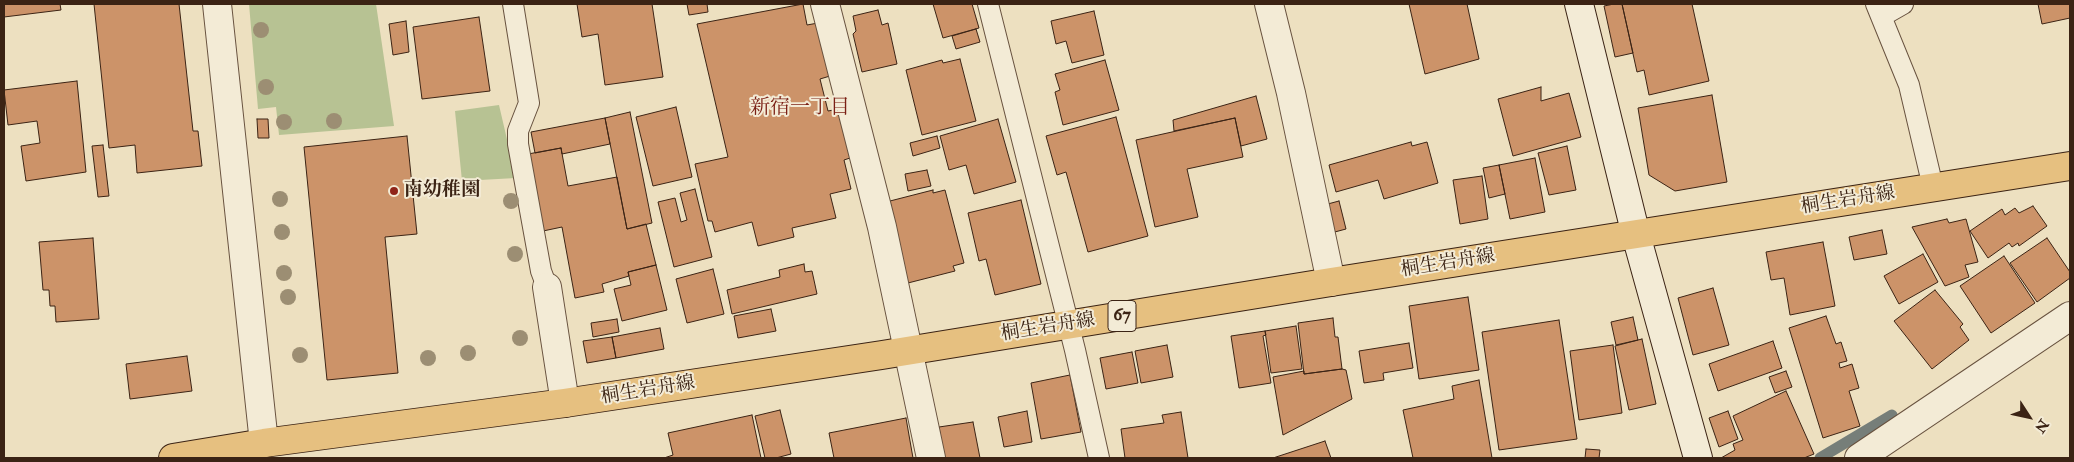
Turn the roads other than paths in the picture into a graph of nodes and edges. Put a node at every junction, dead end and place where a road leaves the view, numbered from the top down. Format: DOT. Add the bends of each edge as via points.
graph roads {
  1 [pos="217,4"];
  2 [pos="513,4"];
  3 [pos="825,4"];
  4 [pos="988,4"];
  5 [pos="1268,4"];
  6 [pos="1580,4"];
  7 [pos="1903,4"];
  8 [pos="1879,10"];
  9 [pos="2070,166"];
  10 [pos="1933,187"];
  11 [pos="1636,235"];
  12 [pos="1331,282"];
  13 [pos="547,287"];
  14 [pos="2070,316"];
  15 [pos="1068,325"];
  16 [pos="909,350"];
  17 [pos="565,403"];
  18 [pos="264,443"];
  19 [pos="173,458"];
  20 [pos="931,458"];
  21 [pos="1099,458"];
  22 [pos="1698,458"];
  23 [pos="1859,458"];
  1 -- 18 [label="street"];
  2 -- 13 [label="lane" via="528,95 527,110 518,131 518,144 541,271"];
  3 -- 16 [label="street" via="882,227"];
  4 -- 15 [label="lane"];
  5 -- 12 [label="street" via="1291,93"];
  6 -- 11 [label="street"];
  7 -- 8 [label="lane"];
  8 -- 10 [label="lane" via="1909,85"];
  9 -- 10 [label="main road, 桐生岩舟線 / 67"];
  10 -- 11 [label="main road, 桐生岩舟線 / 67"];
  11 -- 12 [label="main road, 桐生岩舟線 / 67"];
  11 -- 22 [label="street"];
  12 -- 15 [label="main road, 桐生岩舟線 / 67"];
  13 -- 17 [label="street"];
  14 -- 23 [label="street"];
  15 -- 16 [label="main road, 桐生岩舟線 / 67"];
  15 -- 21 [label="lane"];
  16 -- 17 [label="main road, 桐生岩舟線 / 67"];
  16 -- 20 [label="street"];
  17 -- 18 [label="main road, 桐生岩舟線 / 67"];
  18 -- 19 [label="main road, 桐生岩舟線 / 67"];
}
